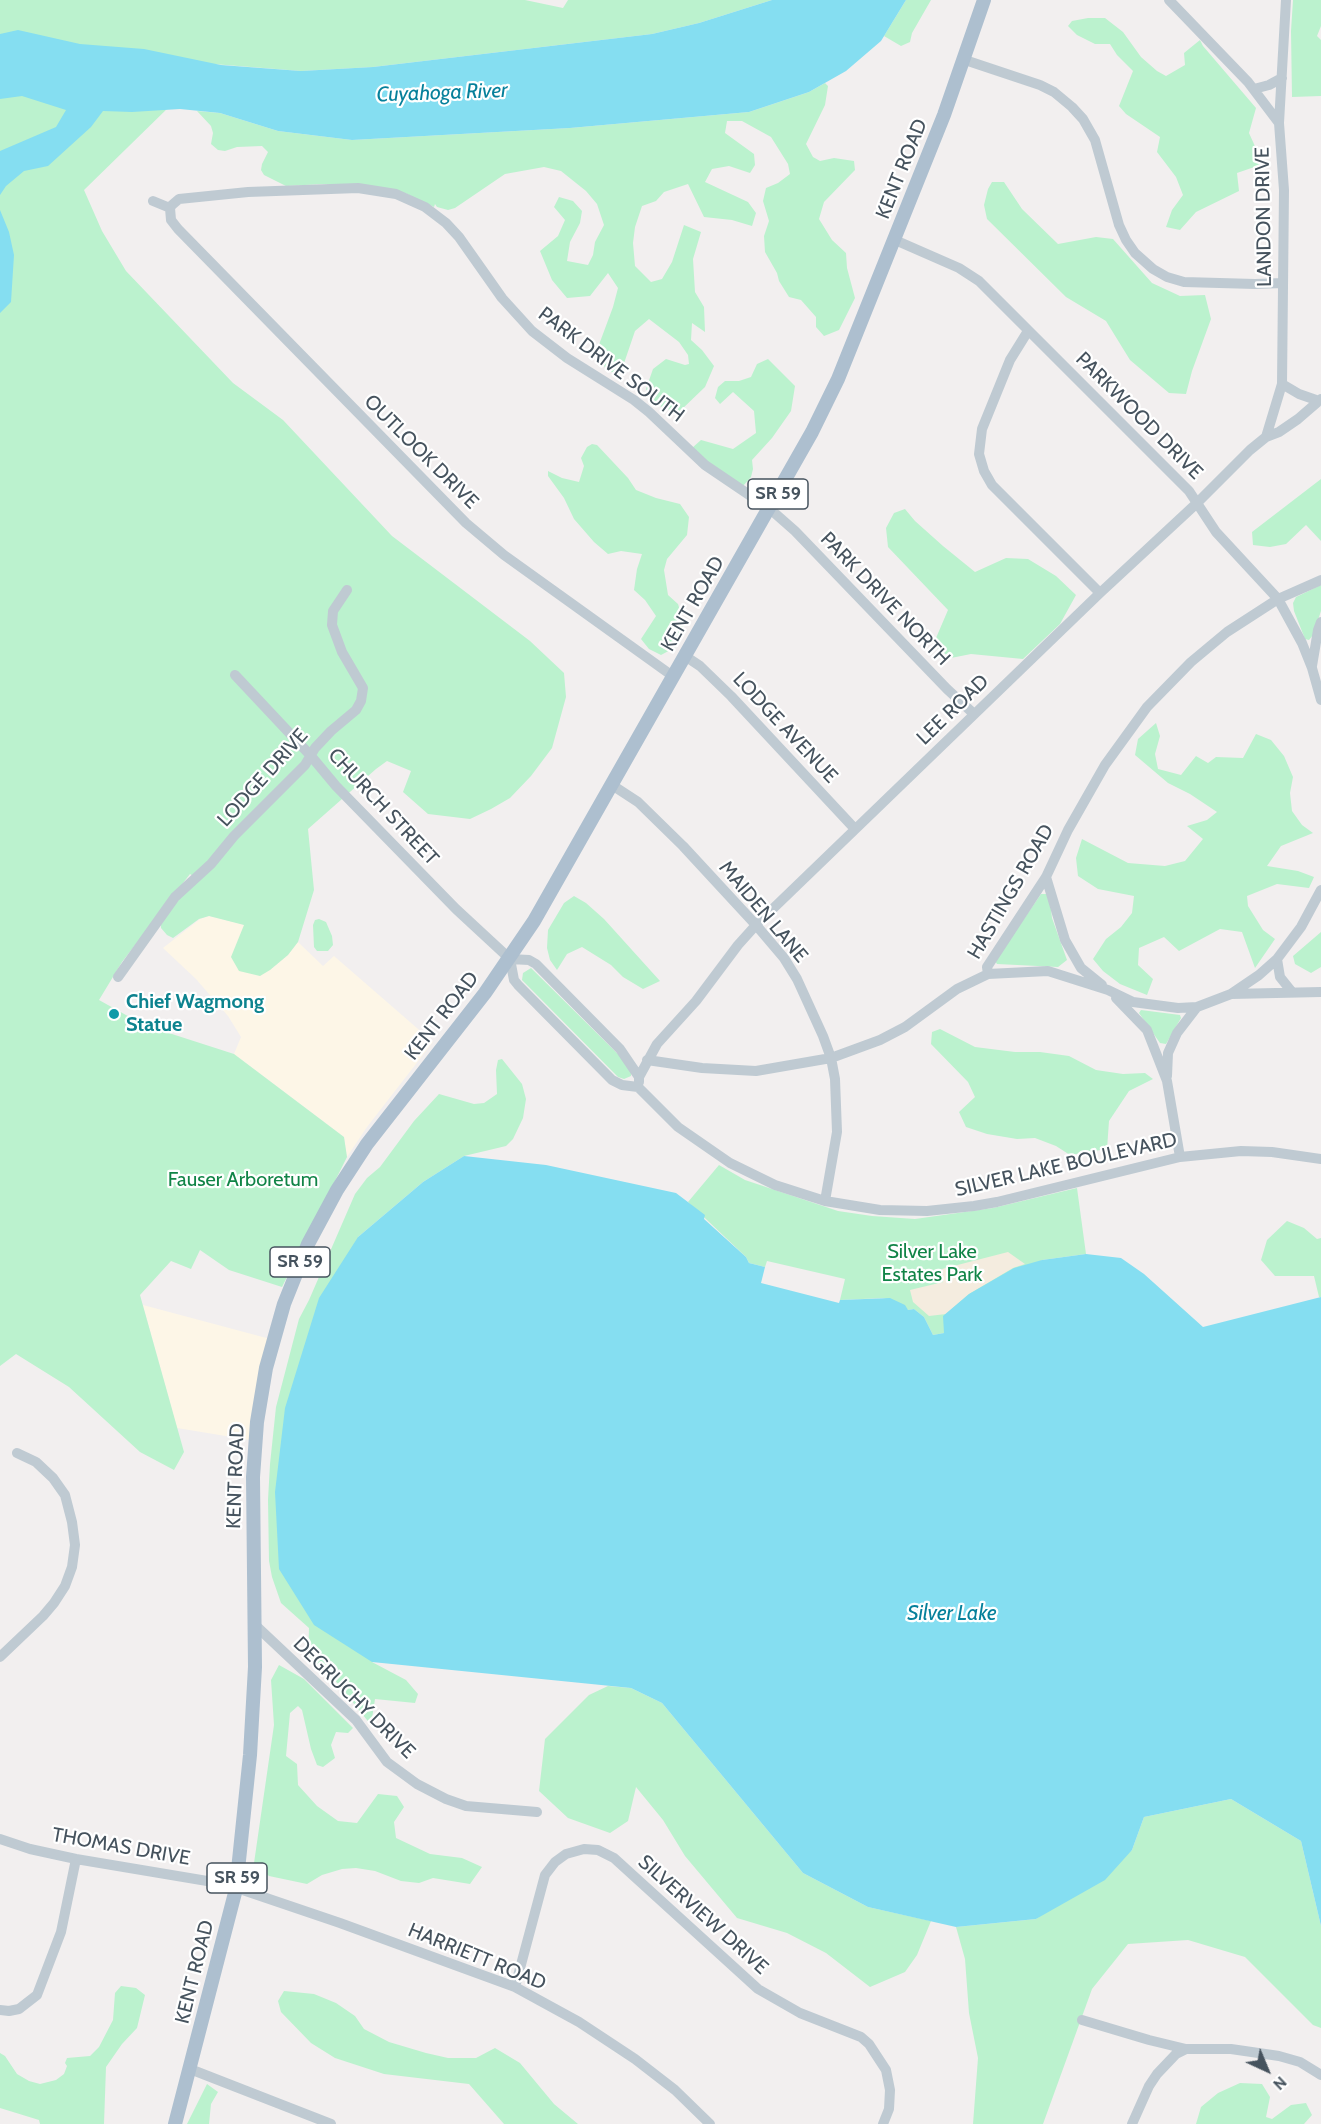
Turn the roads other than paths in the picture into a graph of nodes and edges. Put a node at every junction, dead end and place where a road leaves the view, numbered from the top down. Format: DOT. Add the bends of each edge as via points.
graph roads {
  1 [pos="984,0"];
  2 [pos="1169,0"];
  3 [pos="1286,0"];
  4 [pos="965,60"];
  5 [pos="1282,78"];
  6 [pos="1254,89"];
  7 [pos="1279,123"];
  8 [pos="153,201"];
  9 [pos="170,214"];
  10 [pos="895,240"];
  11 [pos="1282,283"];
  12 [pos="1028,331"];
  13 [pos="1282,384"];
  14 [pos="1320,400"];
  15 [pos="1266,437"];
  16 [pos="1197,503"];
  17 [pos="770,509"];
  18 [pos="1321,580"];
  19 [pos="347,590"];
  20 [pos="1100,593"];
  21 [pos="1278,599"];
  22 [pos="1321,622"];
  23 [pos="686,656"];
  24 [pos="1312,668"];
  25 [pos="235,675"];
  26 [pos="674,677"];
  27 [pos="1321,700"];
  28 [pos="974,714"];
  29 [pos="311,756"];
  30 [pos="612,785"];
  31 [pos="855,829"];
  32 [pos="1046,877"];
  33 [pos="1321,890"];
  34 [pos="756,925"];
  35 [pos="510,959"];
  36 [pos="1277,959"];
  37 [pos="988,974"];
  38 [pos="118,977"];
  39 [pos="1108,990"];
  40 [pos="1292,992"];
  41 [pos="1321,992"];
  42 [pos="1231,994"];
  43 [pos="1197,1007"];
  44 [pos="831,1058"];
  45 [pos="647,1060"];
  46 [pos="1167,1081"];
  47 [pos="638,1082"];
  48 [pos="1180,1157"];
  49 [pos="1321,1159"];
  50 [pos="825,1201"];
  51 [pos="17,1453"];
  52 [pos="254,1624"];
  53 [pos="0,1657"];
  54 [pos="537,1812"];
  55 [pos="0,1839"];
  56 [pos="76,1859"];
  57 [pos="236,1889"];
  58 [pos="515,1987"];
  59 [pos="0,2010"];
  60 [pos="1082,2020"];
  61 [pos="1186,2049"];
  62 [pos="190,2069"];
  63 [pos="1321,2075"];
  64 [pos="175,2124"];
  65 [pos="331,2124"];
  66 [pos="710,2124"];
  67 [pos="883,2124"];
  68 [pos="1132,2124"];
  1 -- 4 [label="main road, KENT ROAD / SR 59"];
  2 -- 6 [label="street, LANDON DRIVE"];
  3 -- 5 [label="street"];
  4 -- 10 [label="main road, KENT ROAD / SR 59"];
  4 -- 11 [label="street" via="1040,85 1072,107 1095,140 1126,240 1153,269 1184,282"];
  5 -- 6 [label="street"];
  5 -- 7 [label="street"];
  6 -- 7 [label="street, LANDON DRIVE"];
  7 -- 11 [label="street, LANDON DRIVE" via="1284,190"];
  8 -- 9 [label="street"];
  9 -- 17 [label="street, PARK DRIVE SOUTH" via="179,199 315,189 371,189 414,201 452,229 502,298 532,331 634,400 708,467"];
  9 -- 26 [label="street, OUTLOOK DRIVE" via="466,523"];
  10 -- 12 [label="street, PARKWOOD DRIVE" via="966,272"];
  10 -- 17 [label="main road, KENT ROAD / SR 59" via="824,410"];
  11 -- 13 [label="street, LANDON DRIVE"];
  12 -- 16 [label="street, PARKWOOD DRIVE"];
  12 -- 20 [label="street" via="1010,360 982,429 979,454 992,485"];
  13 -- 14 [label="street"];
  13 -- 15 [label="street, LANDON DRIVE"];
  14 -- 15 [label="street, LEE ROAD" via="1286,428"];
  15 -- 16 [label="street, LEE ROAD"];
  16 -- 20 [label="street, LEE ROAD"];
  16 -- 21 [label="street, PARKWOOD DRIVE" via="1216,532"];
  17 -- 23 [label="main road, KENT ROAD / SR 59"];
  17 -- 28 [label="street, PARK DRIVE NORTH"];
  18 -- 21 [label="street, HASTINGS ROAD"];
  19 -- 29 [label="street, LODGE DRIVE" via="333,611 332,625 363,688 361,701 319,742"];
  20 -- 28 [label="street, LEE ROAD"];
  21 -- 24 [label="street, PARKWOOD DRIVE"];
  21 -- 32 [label="street, HASTINGS ROAD" via="1208,646 1162,689 1122,738 1092,786"];
  22 -- 24 [label="street"];
  23 -- 26 [label="main road, KENT ROAD / SR 59"];
  23 -- 31 [label="street, LODGE AVENUE" via="731,696"];
  24 -- 27 [label="street, PARKWOOD DRIVE"];
  25 -- 29 [label="street, CHURCH STREET"];
  26 -- 30 [label="main road, KENT ROAD / SR 59"];
  28 -- 31 [label="street, LEE ROAD"];
  29 -- 35 [label="street, CHURCH STREET" via="381,833"];
  29 -- 38 [label="street, LODGE DRIVE" via="211,864 175,897"];
  30 -- 34 [label="street, MAIDEN LANE" via="638,802"];
  30 -- 35 [label="main road, KENT ROAD / SR 59"];
  31 -- 34 [label="street, LEE ROAD"];
  32 -- 37 [label="street, HASTINGS ROAD" via="987,967"];
  32 -- 39 [label="street" via="1065,940 1081,968"];
  33 -- 36 [label="street" via="1301,927"];
  34 -- 44 [label="street, MAIDEN LANE" via="797,979"];
  34 -- 45 [label="street, LEE ROAD"];
  35 -- 47 [label="street, SILVER LAKE BOULEVARD" via="536,964 620,1050"];
  35 -- 47 [label="street, SILVER LAKE BOULEVARD" via="518,985 612,1080 622,1086"];
  35 -- 52 [label="main road, KENT ROAD / SR 59" via="367,1144 337,1190 297,1269 266,1368 257,1422 253,1477"];
  36 -- 40 [label="street" via="1280,977"];
  36 -- 42 [label="street"];
  37 -- 39 [label="street" via="1048,971"];
  37 -- 44 [label="street, HASTINGS ROAD" via="957,989 905,1027"];
  39 -- 43 [label="street" via="1133,1002"];
  39 -- 46 [label="street" via="1147,1030"];
  40 -- 41 [label="street"];
  40 -- 42 [label="street"];
  42 -- 43 [label="street"];
  43 -- 46 [label="street" via="1168,1053"];
  44 -- 45 [label="street, HASTINGS ROAD" via="756,1071"];
  44 -- 50 [label="street, MAIDEN LANE" via="837,1132"];
  45 -- 47 [label="street, LEE ROAD"];
  46 -- 48 [label="street"];
  47 -- 50 [label="street, SILVER LAKE BOULEVARD" via="678,1127 714,1153 775,1185"];
  48 -- 49 [label="street, SILVER LAKE BOULEVARD" via="1241,1151"];
  48 -- 50 [label="street, SILVER LAKE BOULEVARD" via="974,1206 903,1212"];
  51 -- 53 [label="street" via="36,1462 65,1495 75,1545 72,1567 54,1603"];
  52 -- 54 [label="street, DEGRUCHY DRIVE" via="356,1720 387,1762 417,1784 466,1806"];
  52 -- 57 [label="main road, KENT ROAD / SR 59" via="250,1755"];
  55 -- 56 [label="street, THOMAS DRIVE"];
  56 -- 57 [label="street, THOMAS DRIVE"];
  56 -- 59 [label="street" via="61,1932 37,1995 19,2009"];
  57 -- 58 [label="street, HARRIETT ROAD"];
  57 -- 62 [label="main road, KENT ROAD / SR 59"];
  58 -- 66 [label="street, HARRIETT ROAD" via="635,2059"];
  58 -- 67 [label="street, SILVERVIEW DRIVE" via="545,1875 566,1854 598,1850 614,1858 758,1989 869,2044 886,2070 890,2090"];
  60 -- 61 [label="street"];
  61 -- 63 [label="street" via="1252,2051 1300,2062"];
  61 -- 68 [label="street" via="1157,2074"];
  62 -- 64 [label="main road, KENT ROAD / SR 59"];
  62 -- 65 [label="street"];
}
